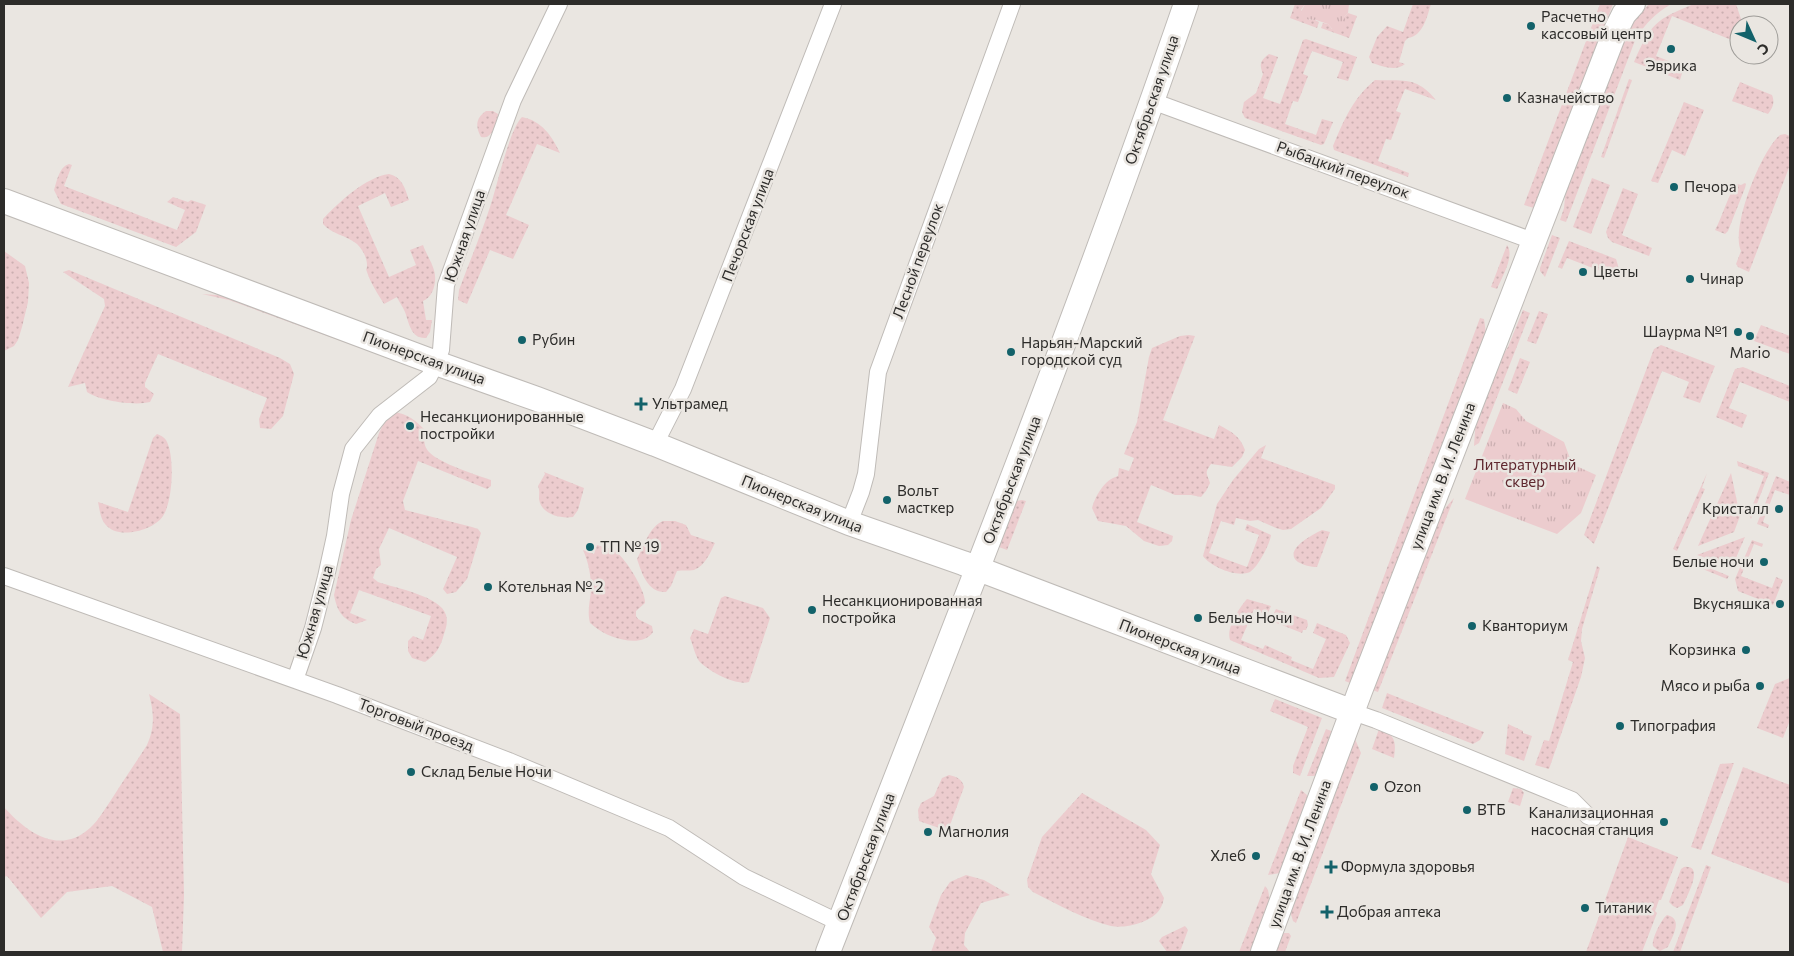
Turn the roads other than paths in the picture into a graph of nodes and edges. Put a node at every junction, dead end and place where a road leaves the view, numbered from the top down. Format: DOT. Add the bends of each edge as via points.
graph roads {
  1 [pos="559,4"];
  2 [pos="833,4"];
  3 [pos="1012,4"];
  4 [pos="1186,4"];
  5 [pos="1633,4"];
  6 [pos="1152,101"];
  7 [pos="4,201"];
  8 [pos="1533,241"];
  9 [pos="436,364"];
  10 [pos="655,444"];
  11 [pos="849,523"];
  12 [pos="978,569"];
  13 [pos="4,576"];
  14 [pos="295,680"];
  15 [pos="1352,712"];
  16 [pos="1593,818"];
  17 [pos="840,923"];
  18 [pos="828,952"];
  19 [pos="1263,952"];
  1 -- 9 [label="street, Южная улица" via="513,100 446,285 441,350"];
  2 -- 10 [label="street, Печорская улица" via="683,389"];
  3 -- 11 [label="street, Лесной переулок" via="878,372 866,474"];
  4 -- 6 [label="main road, Октябрьская улица"];
  5 -- 8 [label="main road, улица им. В. И. Ленина" via="1614,34"];
  6 -- 8 [label="street, Рыбацкий переулок"];
  6 -- 12 [label="main road, Октябрьская улица" via="1079,305"];
  7 -- 9 [label="main road, Пионерская улица"];
  8 -- 15 [label="main road, улица им. В. И. Ленина"];
  9 -- 10 [label="main road, Пионерская улица"];
  9 -- 14 [label="street, Южная улица" via="429,377 380,416 354,449 341,494 335,536 313,628"];
  10 -- 11 [label="main road, Пионерская улица"];
  11 -- 12 [label="main road, Пионерская улица"];
  12 -- 15 [label="main road, Пионерская улица"];
  12 -- 17 [label="main road, Октябрьская улица"];
  13 -- 14 [label="street, Торговый проезд"];
  14 -- 17 [label="street, Торговый проезд" via="476,748 670,828 744,877"];
  15 -- 16 [label="street, Пионерская улица" via="1572,800"];
  15 -- 19 [label="main road, улица им. В. И. Ленина"];
  17 -- 18 [label="main road, Октябрьская улица"];
}
